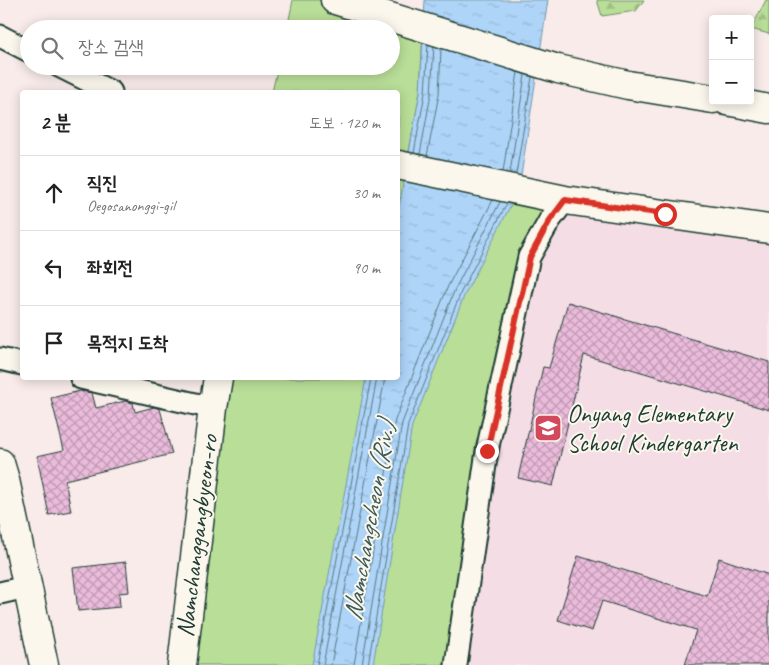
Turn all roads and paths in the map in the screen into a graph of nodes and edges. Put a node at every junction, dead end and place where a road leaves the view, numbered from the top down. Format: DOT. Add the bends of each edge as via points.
graph roads {
  1 [pos="336,0"];
  2 [pos="0,36"];
  3 [pos="20,46"];
  4 [pos="78,75"];
  5 [pos="107,90"];
  6 [pos="705,97"];
  7 [pos="748,105"];
  8 [pos="769,109"];
  9 [pos="400,165"];
  10 [pos="565,200"];
  11 [pos="769,229"];
  12 [pos="0,359"];
  13 [pos="20,364"];
  14 [pos="90,380"];
  15 [pos="218,380"];
  16 [pos="213,408"];
  17 [pos="0,463"];
  18 [pos="26,587"];
  19 [pos="0,593"];
  20 [pos="44,665"];
  21 [pos="182,665"];
  22 [pos="456,665"];
  1 -- 6 [label="main road" via="558,69 628,85"];
  2 -- 3 [label="street"];
  4 -- 5 [label="street"];
  7 -- 8 [label="main road"];
  9 -- 10 [label="main road"];
  10 -- 11 [label="main road"];
  10 -- 22 [label="street" via="530,257 487,451"];
  12 -- 13 [label="street"];
  14 -- 16 [label="street"];
  15 -- 16 [label="main road, Namchanggangbyeon-ro"];
  16 -- 21 [label="main road, Namchanggangbyeon-ro"];
  17 -- 18 [label="main road"];
  18 -- 19 [label="street"];
  18 -- 20 [label="main road"];
}
